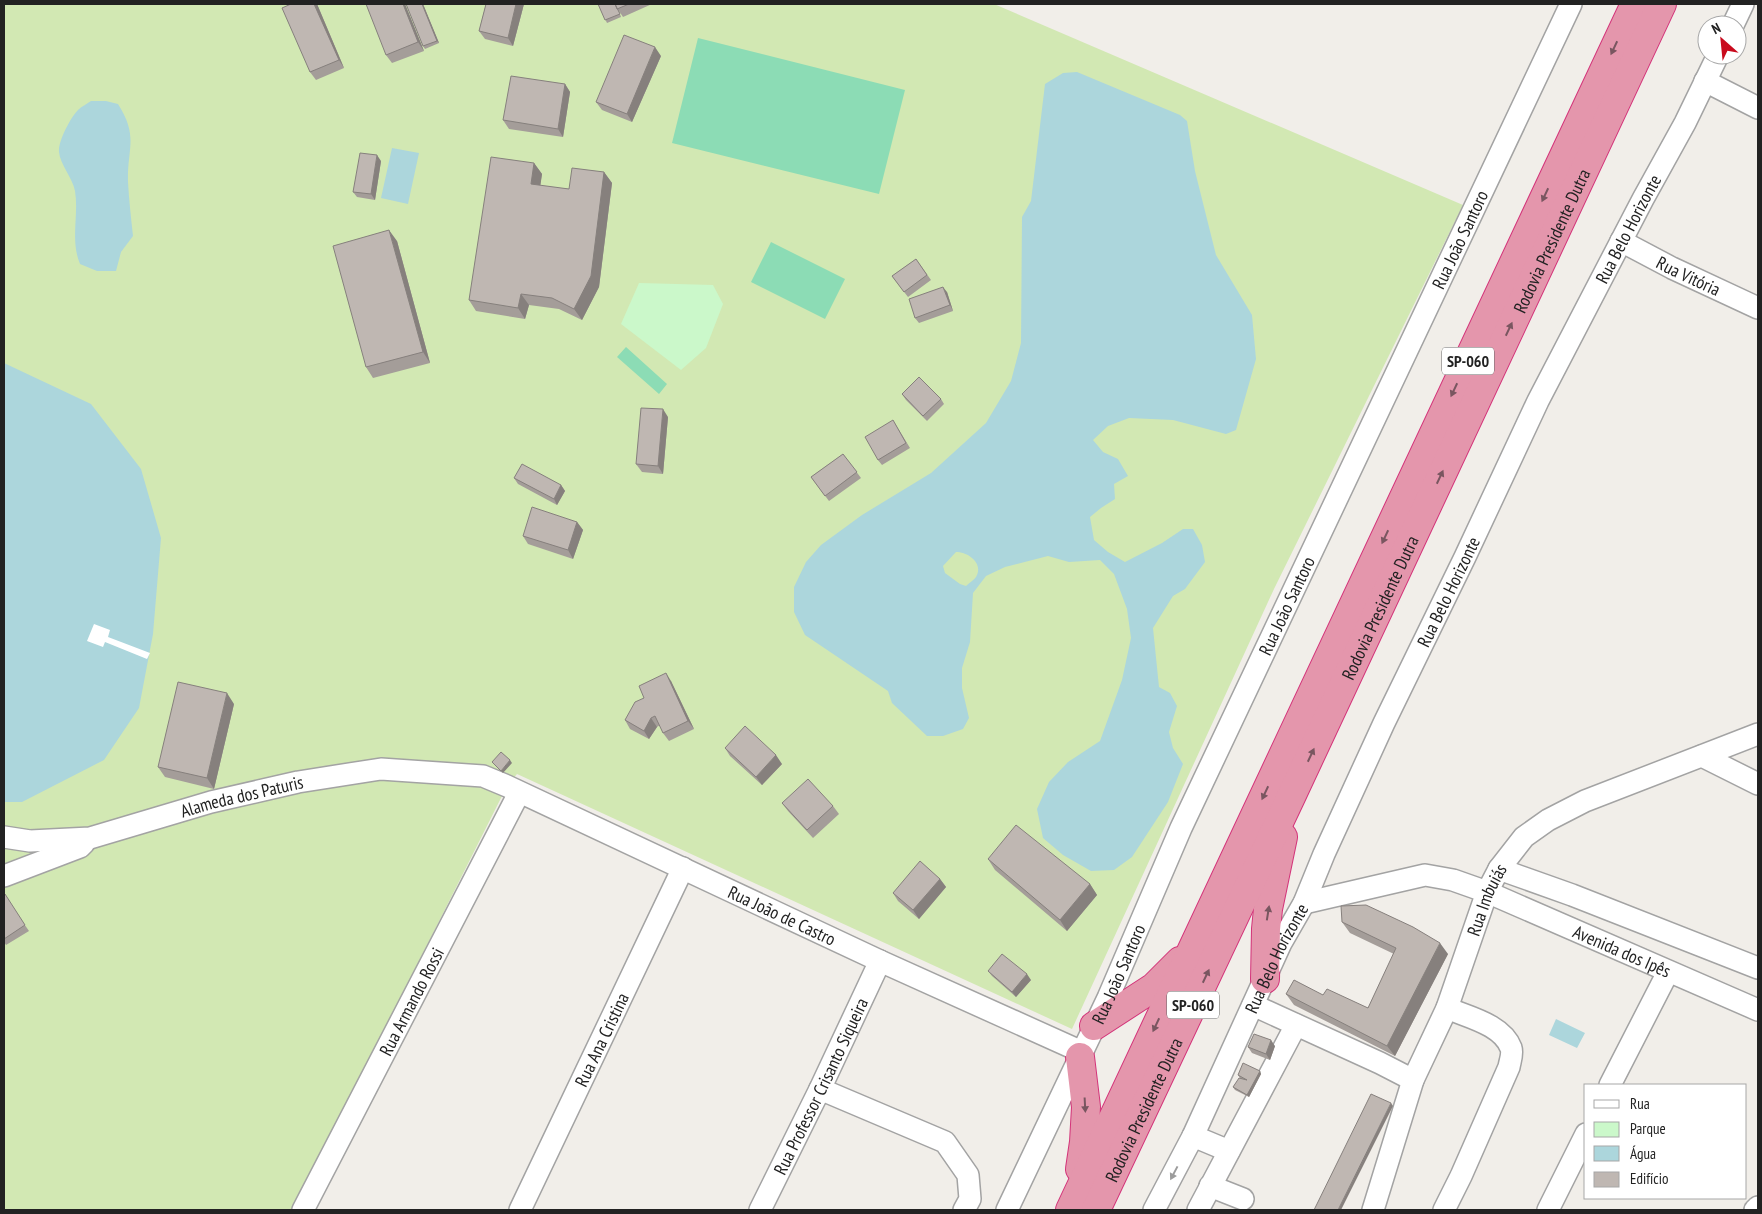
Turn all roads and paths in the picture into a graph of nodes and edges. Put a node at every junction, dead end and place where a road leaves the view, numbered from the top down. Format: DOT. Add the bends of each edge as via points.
graph roads {
  1 [pos="1572,4"];
  2 [pos="1655,4"];
  3 [pos="1713,65"];
  4 [pos="1705,82"];
  5 [pos="1758,108"];
  6 [pos="1621,241"];
  7 [pos="1758,308"];
  8 [pos="1758,734"];
  9 [pos="1702,756"];
  10 [pos="483,776"];
  11 [pos="1758,784"];
  12 [pos="519,792"];
  13 [pos="1290,799"];
  14 [pos="4,837"];
  15 [pos="90,838"];
  16 [pos="683,868"];
  17 [pos="1500,869"];
  18 [pos="4,876"];
  19 [pos="1487,892"];
  20 [pos="1304,903"];
  21 [pos="1192,949"];
  22 [pos="880,961"];
  23 [pos="1757,967"];
  24 [pos="1668,972"];
  25 [pos="1265,979"];
  26 [pos="1253,1005"];
  27 [pos="1447,1008"];
  28 [pos="1758,1010"];
  29 [pos="1094,1026"];
  30 [pos="1296,1026"];
  31 [pos="1081,1054"];
  32 [pos="1413,1080"];
  33 [pos="1611,1084"];
  34 [pos="820,1089"];
  35 [pos="1193,1136"];
  36 [pos="1584,1138"];
  37 [pos="1229,1151"];
  38 [pos="1210,1186"];
  39 [pos="1243,1199"];
  40 [pos="1080,1206"];
  41 [pos="1758,1208"];
  42 [pos="303,1210"];
  43 [pos="520,1210"];
  44 [pos="760,1210"];
  45 [pos="964,1210"];
  46 [pos="1007,1210"];
  47 [pos="1154,1210"];
  48 [pos="1198,1210"];
  49 [pos="1373,1210"];
  50 [pos="1444,1210"];
  51 [pos="1548,1210"];
  52 [pos="1755,1210"];
  1 -- 29 [label="street, Rua João Santoro" via="1181,828"];
  13 -- 2 [label="highway, Rodovia Presidente Dutra / SP-060, one-way"];
  2 -- 21 [label="highway, Rodovia Presidente Dutra / SP-060, one-way"];
  3 -- 4 [label="street, Rua Belo Horizonte"];
  4 -- 5 [label="street"];
  4 -- 6 [label="street, Rua Belo Horizonte"];
  6 -- 7 [label="street, Rua Vitória"];
  6 -- 20 [label="street, Rua Belo Horizonte" via="1538,401 1384,723"];
  8 -- 9 [label="street, Rua Imbuiás"];
  9 -- 11 [label="street"];
  9 -- 17 [label="street, Rua Imbuiás" via="1585,801 1548,820 1524,837"];
  10 -- 12 [label="street, Rua João de Castro"];
  10 -- 15 [label="street, Alameda dos Paturis" via="381,769 298,782 211,802"];
  12 -- 16 [label="street, Rua João de Castro"];
  12 -- 42 [label="street, Rua Armando Rossi"];
  25 -- 13 [label="highway, one-way" via="1268,909"];
  40 -- 13 [label="highway, Rodovia Presidente Dutra / SP-060, one-way"];
  14 -- 15 [label="street, Alameda dos Paturis" via="30,841"];
  15 -- 18 [label="street" via="80,847"];
  16 -- 22 [label="street, Rua João de Castro"];
  16 -- 43 [label="street, Rua Ana Cristina"];
  17 -- 19 [label="street, Rua Imbuiás"];
  17 -- 23 [label="street, Avenida dos Ipês"];
  19 -- 20 [label="street, Avenida dos Ipês" via="1425,875"];
  19 -- 24 [label="street, Avenida dos Ipês"];
  19 -- 27 [label="street, Rua Imbuiás"];
  20 -- 25 [label="street, Rua Belo Horizonte"];
  21 -- 29 [label="highway" via="1154,987"];
  21 -- 40 [label="highway, Rodovia Presidente Dutra / SP-060, one-way"];
  22 -- 31 [label="street, Rua João de Castro"];
  22 -- 34 [label="street, Rua Professor Crisanto Siqueira"];
  24 -- 28 [label="street, Avenida dos Ipês"];
  24 -- 33 [label="street"];
  25 -- 26 [label="street, Rua Belo Horizonte"];
  26 -- 30 [label="street"];
  26 -- 35 [label="street, Rua Belo Horizonte"];
  27 -- 32 [label="street, Rua Imbuiás"];
  27 -- 50 [label="street" via="1498,1031 1508,1043 1512,1057"];
  29 -- 31 [label="street, Rua João Santoro"];
  30 -- 32 [label="street"];
  30 -- 37 [label="street"];
  31 -- 40 [label="highway, one-way" via="1086,1107"];
  31 -- 46 [label="street, Rua João Santoro"];
  32 -- 49 [label="street, Rua Imbuiás"];
  34 -- 44 [label="street, Rua Professor Crisanto Siqueira"];
  34 -- 45 [label="street" via="945,1142 968,1175 970,1199"];
  35 -- 37 [label="street"];
  35 -- 47 [label="street, Rua Belo Horizonte, one-way"];
  36 -- 51 [label="street"];
  37 -- 38 [label="street"];
  38 -- 39 [label="street"];
  38 -- 48 [label="street"];
  41 -- 52 [label="street"];
}
